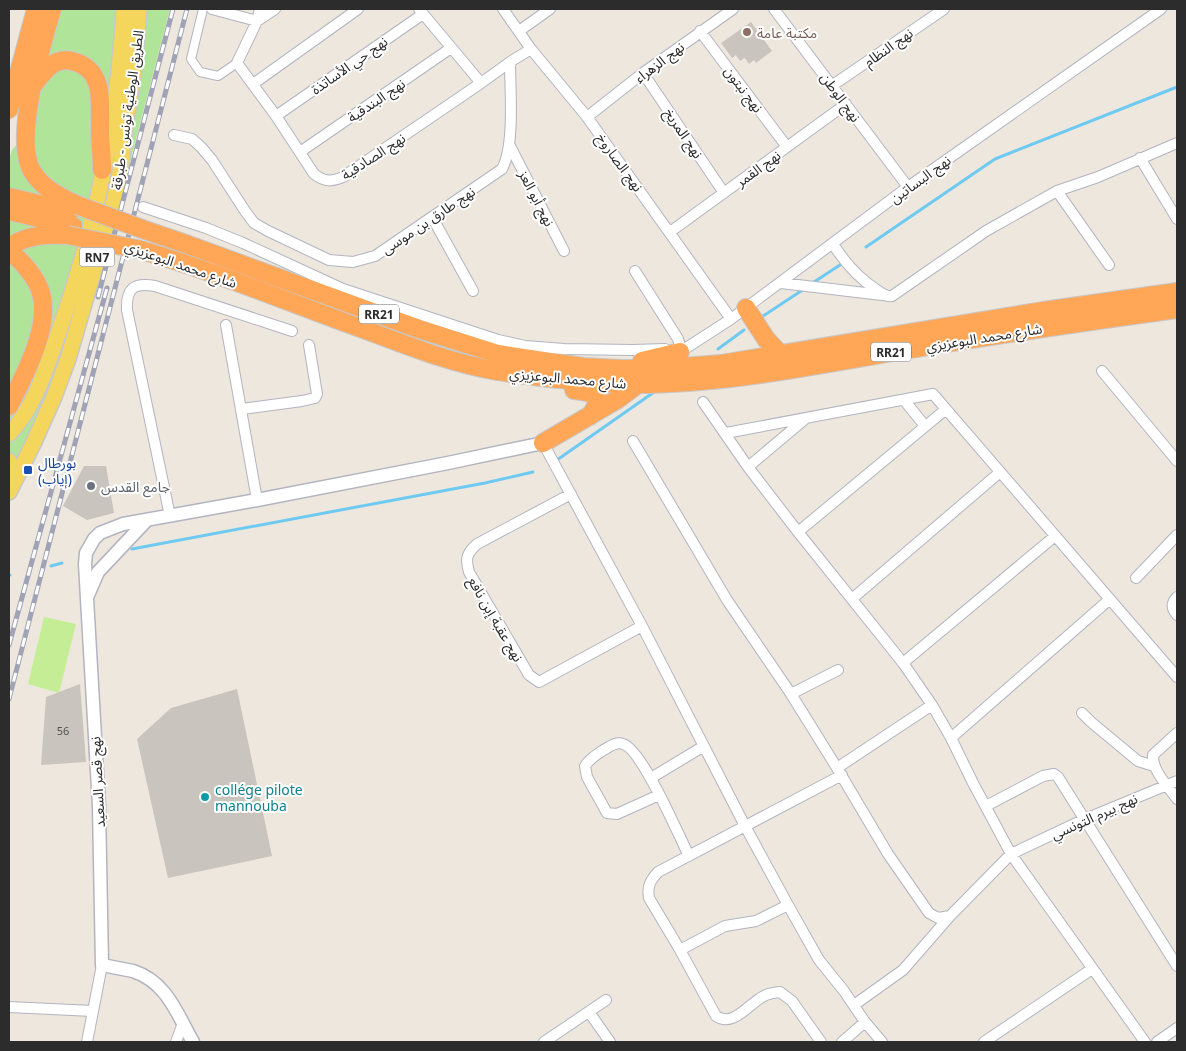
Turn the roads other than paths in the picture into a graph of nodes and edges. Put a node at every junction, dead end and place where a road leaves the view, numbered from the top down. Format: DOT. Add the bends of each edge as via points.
graph roads {
  1 [pos="36,9"];
  2 [pos="52,9"];
  3 [pos="124,9"];
  4 [pos="139,9"];
  5 [pos="203,9"];
  6 [pos="212,9"];
  7 [pos="260,9"];
  8 [pos="275,9"];
  9 [pos="358,9"];
  10 [pos="503,9"];
  11 [pos="550,9"];
  12 [pos="733,9"];
  13 [pos="774,9"];
  14 [pos="944,9"];
  15 [pos="1161,9"];
  16 [pos="421,11"];
  17 [pos="257,20"];
  18 [pos="520,31"];
  19 [pos="700,31"];
  20 [pos="452,48"];
  21 [pos="532,49"];
  22 [pos="510,62"];
  23 [pos="237,63"];
  24 [pos="643,73"];
  25 [pos="482,83"];
  26 [pos="253,84"];
  27 [pos="833,85"];
  28 [pos="32,88"];
  29 [pos="846,104"];
  30 [pos="9,109"];
  31 [pos="276,116"];
  32 [pos="587,117"];
  33 [pos="174,135"];
  34 [pos="1177,143"];
  35 [pos="510,146"];
  36 [pos="787,147"];
  37 [pos="300,152"];
  38 [pos="1140,158"];
  39 [pos="102,170"];
  40 [pos="908,187"];
  41 [pos="1057,191"];
  42 [pos="724,193"];
  43 [pos="9,196"];
  44 [pos="143,207"];
  45 [pos="9,211"];
  46 [pos="432,217"];
  47 [pos="1177,219"];
  48 [pos="73,220"];
  49 [pos="670,232"];
  50 [pos="833,244"];
  51 [pos="12,246"];
  52 [pos="564,251"];
  53 [pos="1109,265"];
  54 [pos="635,271"];
  55 [pos="1177,281"];
  56 [pos="781,283"];
  57 [pos="473,291"];
  58 [pos="1177,292"];
  59 [pos="885,295"];
  60 [pos="746,308"];
  61 [pos="1177,309"];
  62 [pos="731,319"];
  63 [pos="1044,319"];
  64 [pos="1177,319"];
  65 [pos="226,325"];
  66 [pos="292,331"];
  67 [pos="309,346"];
  68 [pos="682,349"];
  69 [pos="780,354"];
  70 [pos="582,367"];
  71 [pos="1102,370"];
  72 [pos="495,371"];
  73 [pos="638,384"];
  74 [pos="904,400"];
  75 [pos="703,402"];
  76 [pos="9,406"];
  77 [pos="242,409"];
  78 [pos="945,410"];
  79 [pos="590,416"];
  80 [pos="806,419"];
  81 [pos="925,426"];
  82 [pos="726,432"];
  83 [pos="9,434"];
  84 [pos="633,440"];
  85 [pos="543,443"];
  86 [pos="9,461"];
  87 [pos="1177,461"];
  88 [pos="748,467"];
  89 [pos="999,472"];
  90 [pos="9,492"];
  91 [pos="571,494"];
  92 [pos="257,500"];
  93 [pos="170,516"];
  94 [pos="147,520"];
  95 [pos="798,532"];
  96 [pos="1177,535"];
  97 [pos="1055,536"];
  98 [pos="1136,578"];
  99 [pos="1177,597"];
  100 [pos="853,598"];
  101 [pos="86,599"];
  102 [pos="1110,599"];
  103 [pos="1177,615"];
  104 [pos="642,626"];
  105 [pos="903,663"];
  106 [pos="838,670"];
  107 [pos="1177,677"];
  108 [pos="791,694"];
  109 [pos="932,705"];
  110 [pos="1082,713"];
  111 [pos="1177,733"];
  112 [pos="951,738"];
  113 [pos="704,746"];
  114 [pos="1154,766"];
  115 [pos="839,771"];
  116 [pos="651,778"];
  117 [pos="1172,782"];
  118 [pos="659,795"];
  119 [pos="1177,799"];
  120 [pos="986,806"];
  121 [pos="1084,819"];
  122 [pos="745,826"];
  123 [pos="1011,854"];
  124 [pos="689,856"];
  125 [pos="788,905"];
  126 [pos="950,916"];
  127 [pos="680,950"];
  128 [pos="102,966"];
  129 [pos="1177,966"];
  130 [pos="1092,969"];
  131 [pos="606,1000"];
  132 [pos="854,1005"];
  133 [pos="9,1007"];
  134 [pos="93,1011"];
  135 [pos="589,1012"];
  136 [pos="865,1022"];
  137 [pos="183,1024"];
  138 [pos="1177,1028"];
  139 [pos="87,1042"];
  140 [pos="176,1042"];
  141 [pos="193,1042"];
  142 [pos="544,1042"];
  143 [pos="610,1042"];
  144 [pos="821,1042"];
  145 [pos="842,1042"];
  146 [pos="882,1042"];
  147 [pos="984,1042"];
  148 [pos="1145,1042"];
  149 [pos="1158,1042"];
  1 -- 30 [label="highway"];
  2 -- 28 [label="highway"];
  3 -- 39 [label="main road, الطريق الوطنية تونس - طبرقة / RN7" via="112,125"];
  4 -- 90 [label="main road, الطريق الوطنية تونس - طبرقة / RN7" via="133,76 114,201 68,360"];
  5 -- 23 [label="street" via="190,60 200,72 218,76"];
  6 -- 17 [label="street"];
  7 -- 17 [label="street"];
  8 -- 17 [label="street"];
  9 -- 26 [label="street"];
  10 -- 18 [label="street, نهج الصاروخ"];
  11 -- 18 [label="street"];
  12 -- 19 [label="street, نهج الزهراء"];
  13 -- 27 [label="street, نهج الوطن"];
  14 -- 27 [label="street, نهج النظام"];
  15 -- 40 [label="street, نهج البساتين"];
  16 -- 20 [label="street"];
  16 -- 31 [label="street, نهج حي الأساتذة"];
  17 -- 23 [label="street"];
  18 -- 21 [label="street, نهج الصاروخ"];
  19 -- 24 [label="street, نهج الزهراء"];
  19 -- 36 [label="street, نهج نبتون"];
  20 -- 25 [label="street"];
  20 -- 37 [label="street, نهج البندقية"];
  21 -- 22 [label="street, نهج الصادقية"];
  21 -- 32 [label="street, نهج الصاروخ"];
  22 -- 25 [label="street, نهج الصادقية"];
  22 -- 35 [label="street, نهج طارق بن موسى"];
  23 -- 26 [label="street, نهج الصادقية"];
  24 -- 32 [label="street, نهج الزهراء"];
  24 -- 42 [label="street, نهج المريخ"];
  25 -- 37 [label="street, نهج الصادقية" via="332,182 323,181 314,174"];
  26 -- 31 [label="street, نهج الصادقية"];
  27 -- 29 [label="street, نهج الوطن"];
  28 -- 39 [label="highway" via="46,68 58,62 68,60 82,64 91,72 98,84 100,101"];
  28 -- 48 [label="highway" via="26,157 32,172"];
  29 -- 36 [label="street, نهج القمر"];
  29 -- 40 [label="street, نهج الوطن"];
  31 -- 37 [label="street, نهج الصادقية"];
  32 -- 49 [label="street, نهج الصاروخ"];
  33 -- 46 [label="street, نهج طارق بن موسى" via="192,139 201,147 254,223 329,260 353,262 375,256"];
  34 -- 38 [label="street"];
  35 -- 46 [label="street, نهج طارق بن موسى" via="502,169"];
  35 -- 52 [label="street, نهج أبو العز"];
  36 -- 42 [label="street, نهج القمر"];
  38 -- 41 [label="street"];
  38 -- 47 [label="street"];
  39 -- 83 [label="main road, الطريق الوطنية تونس - طبرقة / RN7" via="88,238 56,341 24,416"];
  40 -- 50 [label="street, نهج البساتين"];
  41 -- 53 [label="street"];
  41 -- 59 [label="street" via="986,232 898,293 889,297"];
  42 -- 49 [label="street, نهج القمر"];
  43 -- 48 [label="highway"];
  44 -- 68 [label="street" via="243,243 343,289 498,340 525,346 564,348"];
  45 -- 48 [label="highway"];
  46 -- 57 [label="street"];
  48 -- 51 [label="highway"];
  48 -- 70 [label="highway, شارع محمد البوعزيزي / RR21, bridge" via="142,230 498,354"];
  48 -- 72 [label="highway, شارع محمد البوعزيزي / RR21, bridge" via="137,249 448,359"];
  49 -- 62 [label="street, نهج الصاروخ"];
  50 -- 56 [label="street, نهج البساتين"];
  50 -- 59 [label="street" via="862,280"];
  51 -- 76 [label="highway" via="31,273 43,308 36,345"];
  54 -- 68 [label="street"];
  55 -- 63 [label="highway, RR21" via="1089,297"];
  56 -- 59 [label="street"];
  56 -- 60 [label="street, نهج البساتين"];
  58 -- 63 [label="highway, شارع محمد البوعزيزي / RR21"];
  60 -- 62 [label="street, نهج البساتين"];
  60 -- 69 [label="highway"];
  61 -- 63 [label="highway, شارع محمد البوعزيزي / RR21"];
  62 -- 68 [label="street, نهج البساتين"];
  63 -- 64 [label="highway, RR21" via="1093,328"];
  63 -- 69 [label="highway, شارع محمد البوعزيزي / RR21"];
  63 -- 73 [label="highway, شارع محمد البوعزيزي / RR21" via="834,362 730,378"];
  65 -- 77 [label="street"];
  66 -- 93 [label="street" via="155,286 142,284 130,289 127,310"];
  67 -- 77 [label="street" via="315,398"];
  68 -- 70 [label="highway" via="647,360"];
  69 -- 70 [label="highway, شارع محمد البوعزيزي / RR21" via="722,364 655,369"];
  71 -- 87 [label="street"];
  72 -- 73 [label="highway, شارع محمد البوعزيزي / RR21" via="604,384"];
  72 -- 79 [label="highway" via="592,393 598,404"];
  73 -- 79 [label="highway"];
  74 -- 78 [label="street" via="933,394"];
  74 -- 80 [label="street"];
  74 -- 81 [label="street"];
  75 -- 82 [label="street"];
  77 -- 92 [label="street"];
  78 -- 81 [label="street"];
  78 -- 89 [label="street"];
  79 -- 85 [label="highway"];
  80 -- 82 [label="street"];
  80 -- 88 [label="street"];
  81 -- 95 [label="street"];
  82 -- 88 [label="street"];
  84 -- 108 [label="street" via="727,600"];
  85 -- 91 [label="street"];
  85 -- 92 [label="street, نهج قصر السعيد"];
  86 -- 90 [label="main road, RN7" via="12,476"];
  88 -- 95 [label="street"];
  89 -- 97 [label="street"];
  89 -- 100 [label="street"];
  91 -- 104 [label="street"];
  91 -- 104 [label="street, نهج عقبة إبن نافع" via="477,544 468,552 469,572 529,675 539,682"];
  92 -- 93 [label="street, نهج قصر السعيد"];
  93 -- 94 [label="street, نهج قصر السعيد"];
  94 -- 101 [label="street" via="98,572"];
  94 -- 101 [label="street, نهج قصر السعيد" via="108,529 94,539 86,553"];
  95 -- 100 [label="street"];
  96 -- 98 [label="street"];
  97 -- 102 [label="street"];
  97 -- 105 [label="street"];
  99 -- 103 [label="street" via="1172,605"];
  100 -- 105 [label="street"];
  101 -- 128 [label="street, نهج قصر السعيد" via="99,806"];
  102 -- 107 [label="street"];
  102 -- 112 [label="street"];
  104 -- 113 [label="street"];
  105 -- 109 [label="street"];
  106 -- 108 [label="street"];
  108 -- 115 [label="street"];
  109 -- 112 [label="street"];
  109 -- 115 [label="street"];
  110 -- 114 [label="street" via="1138,762"];
  111 -- 114 [label="street" via="1153,755"];
  112 -- 120 [label="street"];
  113 -- 116 [label="street"];
  113 -- 122 [label="street"];
  114 -- 117 [label="street"];
  115 -- 122 [label="street"];
  115 -- 126 [label="street" via="888,854 928,913 938,918"];
  116 -- 118 [label="street"];
  116 -- 118 [label="street" via="629,746 622,743 610,746 585,766 587,777 607,813 617,814"];
  117 -- 119 [label="street"];
  117 -- 121 [label="street, نهج بيرم التونسي"];
  118 -- 124 [label="street"];
  120 -- 121 [label="street" via="1043,776 1054,774"];
  120 -- 123 [label="street"];
  121 -- 123 [label="street, نهج بيرم التونسي"];
  121 -- 129 [label="street"];
  122 -- 124 [label="street"];
  122 -- 125 [label="street"];
  123 -- 126 [label="street, نهج بيرم التونسي"];
  123 -- 130 [label="street"];
  124 -- 127 [label="street" via="658,872 648,890 648,898"];
  125 -- 127 [label="street" via="756,921 725,926"];
  125 -- 132 [label="street" via="819,960"];
  126 -- 132 [label="street, نهج بيرم التونسي" via="904,970"];
  127 -- 144 [label="street" via="711,1008 722,1020 738,1016 764,996 780,992 792,1001"];
  128 -- 134 [label="street"];
  128 -- 137 [label="street" via="133,972 151,980 168,997"];
  130 -- 147 [label="street"];
  130 -- 148 [label="street"];
  131 -- 135 [label="street"];
  132 -- 136 [label="street"];
  133 -- 134 [label="street"];
  134 -- 139 [label="street"];
  135 -- 142 [label="street"];
  135 -- 143 [label="street"];
  136 -- 145 [label="street"];
  136 -- 146 [label="street"];
  137 -- 140 [label="street"];
  137 -- 141 [label="street"];
  138 -- 149 [label="street"];
}
